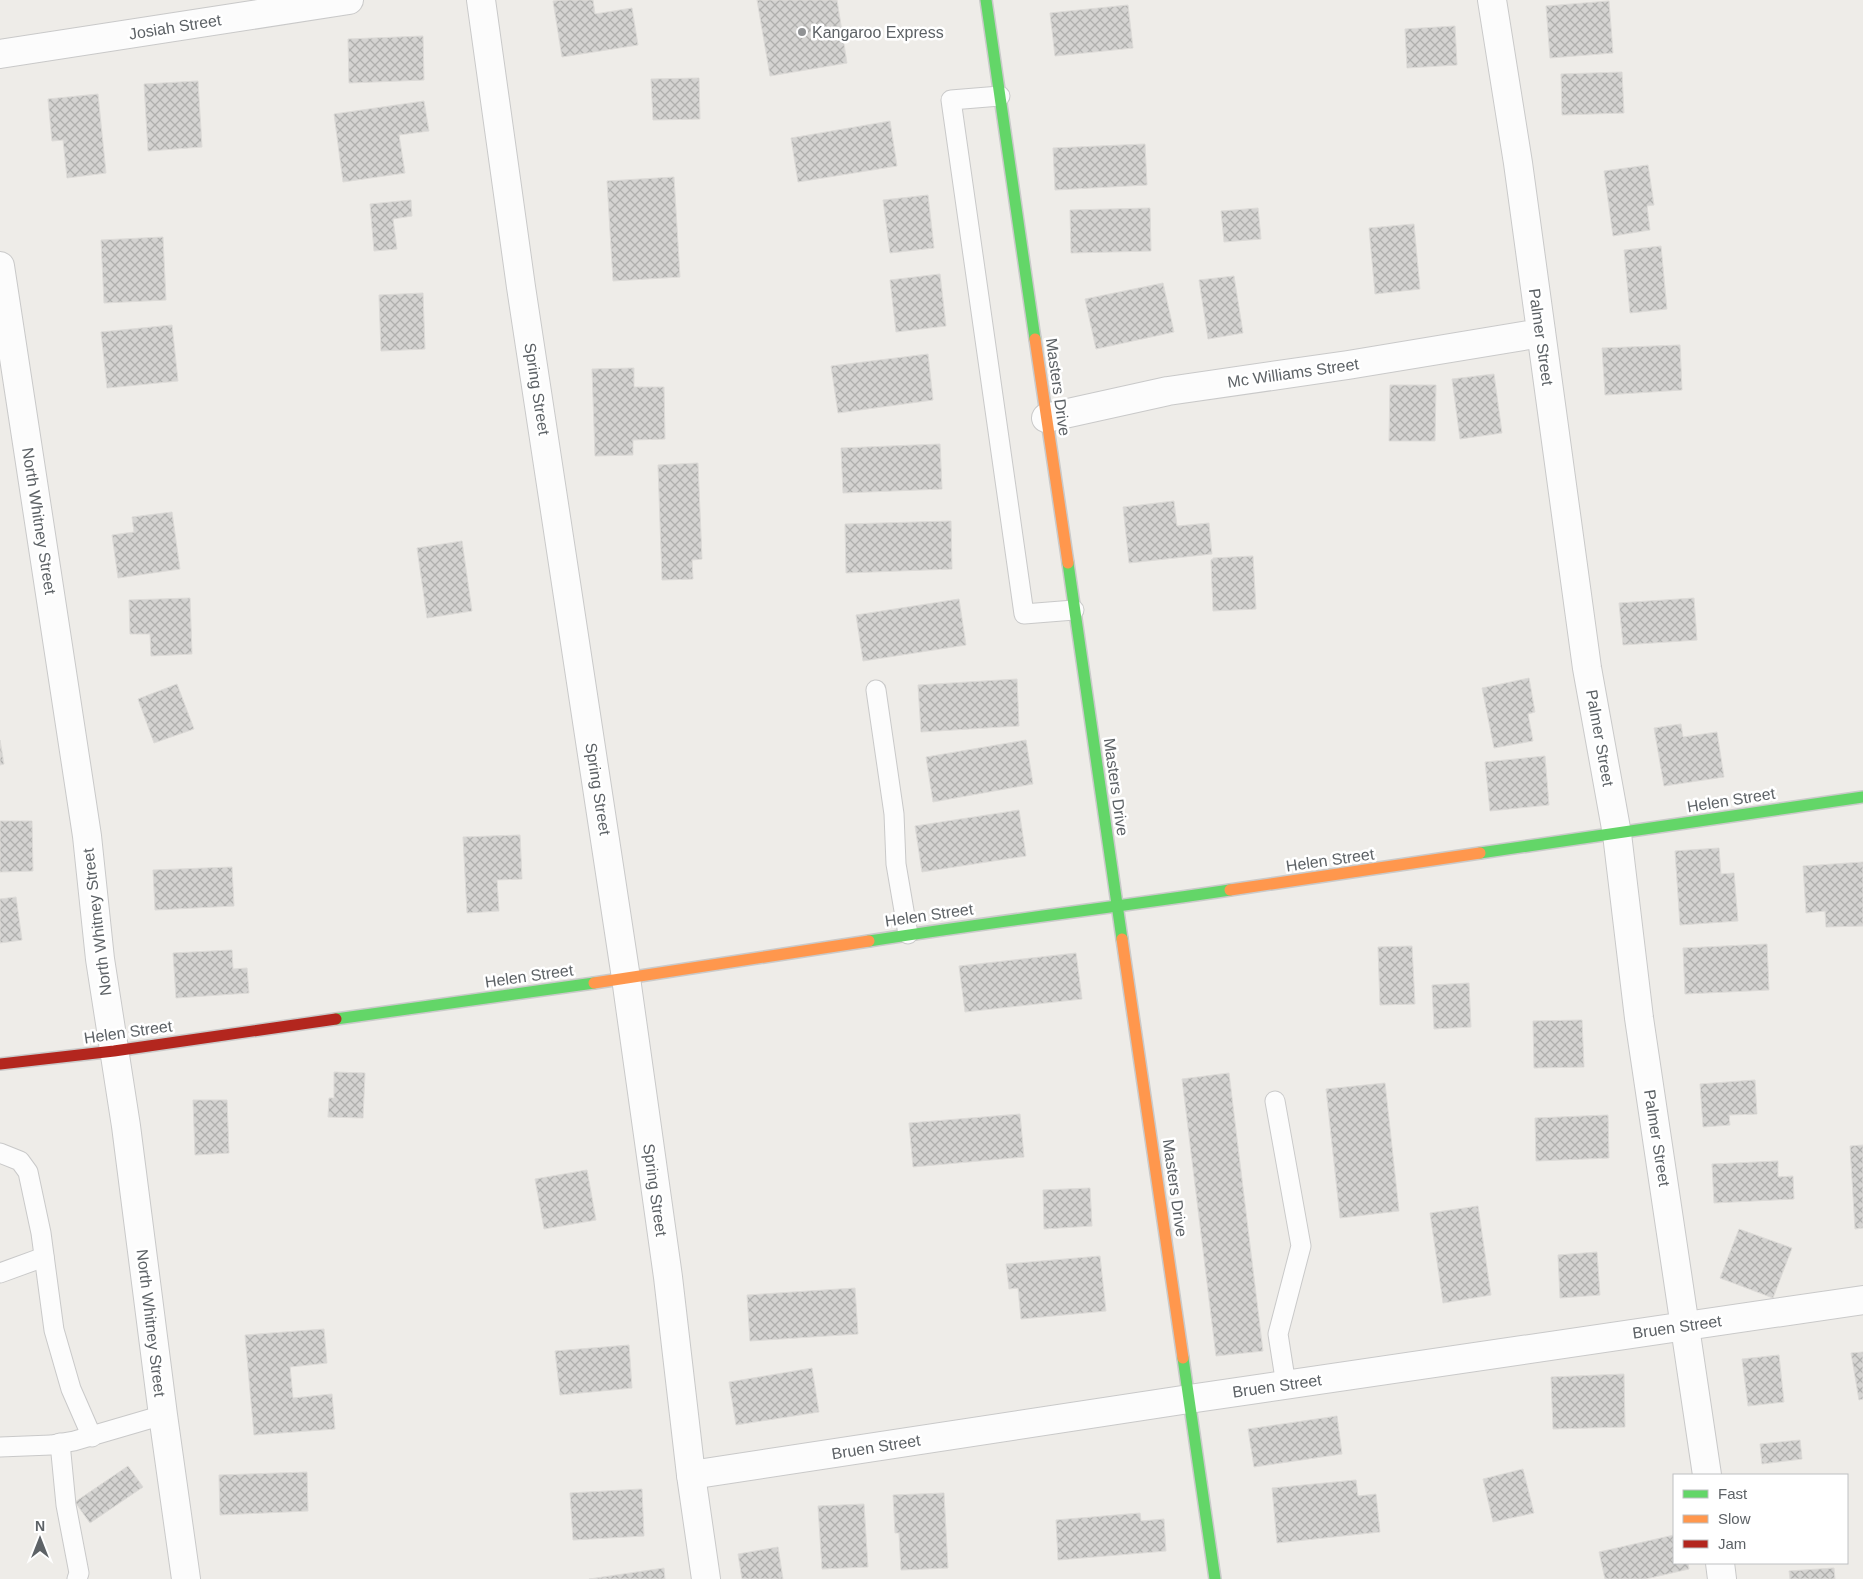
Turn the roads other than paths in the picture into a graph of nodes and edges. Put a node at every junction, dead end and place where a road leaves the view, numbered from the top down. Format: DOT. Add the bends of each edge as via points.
graph roads {
  1 [pos="349,0"];
  2 [pos="481,0"];
  3 [pos="986,0"];
  4 [pos="1492,0"];
  5 [pos="0,54"];
  6 [pos="1000,96"];
  7 [pos="0,266"];
  8 [pos="1541,333"];
  9 [pos="1046,418"];
  10 [pos="1074,610"];
  11 [pos="876,690"];
  12 [pos="1863,797"];
  13 [pos="1617,834"];
  14 [pos="1118,907"];
  15 [pos="908,934"];
  16 [pos="626,978"];
  17 [pos="114,1051"];
  18 [pos="0,1064"];
  19 [pos="1275,1102"];
  20 [pos="0,1153"];
  21 [pos="44,1257"];
  22 [pos="0,1273"];
  23 [pos="1863,1300"];
  24 [pos="1685,1326"];
  25 [pos="1286,1385"];
  26 [pos="1189,1399"];
  27 [pos="163,1415"];
  28 [pos="92,1437"];
  29 [pos="60,1444"];
  30 [pos="0,1447"];
  31 [pos="1707,1474"];
  32 [pos="691,1476"];
  33 [pos="1720,1564"];
  34 [pos="77,1579"];
  35 [pos="186,1579"];
  36 [pos="706,1579"];
  37 [pos="1215,1579"];
  38 [pos="1722,1579"];
  1 -- 5 [label="street, Josiah Street"];
  2 -- 16 [label="street, Spring Street" via="521,287"];
  3 -- 6 [label="street, Masters Drive"];
  4 -- 8 [label="street, Palmer Street"];
  6 -- 9 [label="street, Masters Drive"];
  6 -- 10 [label="lane" via="951,100 1024,614"];
  7 -- 17 [label="street, North Whitney Street" via="87,836"];
  8 -- 9 [label="street, Mc Williams Street" via="1168,391"];
  8 -- 13 [label="street, Palmer Street" via="1588,668"];
  9 -- 10 [label="street, Masters Drive"];
  10 -- 14 [label="street, Masters Drive"];
  11 -- 15 [label="lane" via="894,814 896,864"];
  12 -- 13 [label="street, Helen Street"];
  13 -- 14 [label="street, Helen Street"];
  13 -- 24 [label="street, Palmer Street" via="1638,1018"];
  14 -- 15 [label="street, Helen Street"];
  14 -- 26 [label="street, Masters Drive"];
  15 -- 16 [label="street, Helen Street"];
  16 -- 17 [label="street, Helen Street"];
  16 -- 32 [label="street, Spring Street" via="668,1277"];
  17 -- 18 [label="street, Helen Street"];
  17 -- 27 [label="street, North Whitney Street"];
  19 -- 25 [label="lane" via="1301,1246 1278,1334"];
  20 -- 21 [label="lane" via="20,1161 28,1172"];
  21 -- 22 [label="lane"];
  21 -- 28 [label="lane" via="54,1330 71,1389"];
  23 -- 24 [label="street, Bruen Street"];
  24 -- 25 [label="street, Bruen Street"];
  24 -- 31 [label="street, Palmer Street"];
  25 -- 26 [label="street, Bruen Street"];
  26 -- 32 [label="street, Bruen Street"];
  26 -- 37 [label="street, Masters Drive"];
  27 -- 28 [label="lane"];
  27 -- 35 [label="street, North Whitney Street"];
  28 -- 29 [label="lane"];
  29 -- 30 [label="lane"];
  29 -- 34 [label="lane" via="66,1505 79,1573"];
  32 -- 36 [label="street, Spring Street"];
  33 -- 38 [label="street"];
}
